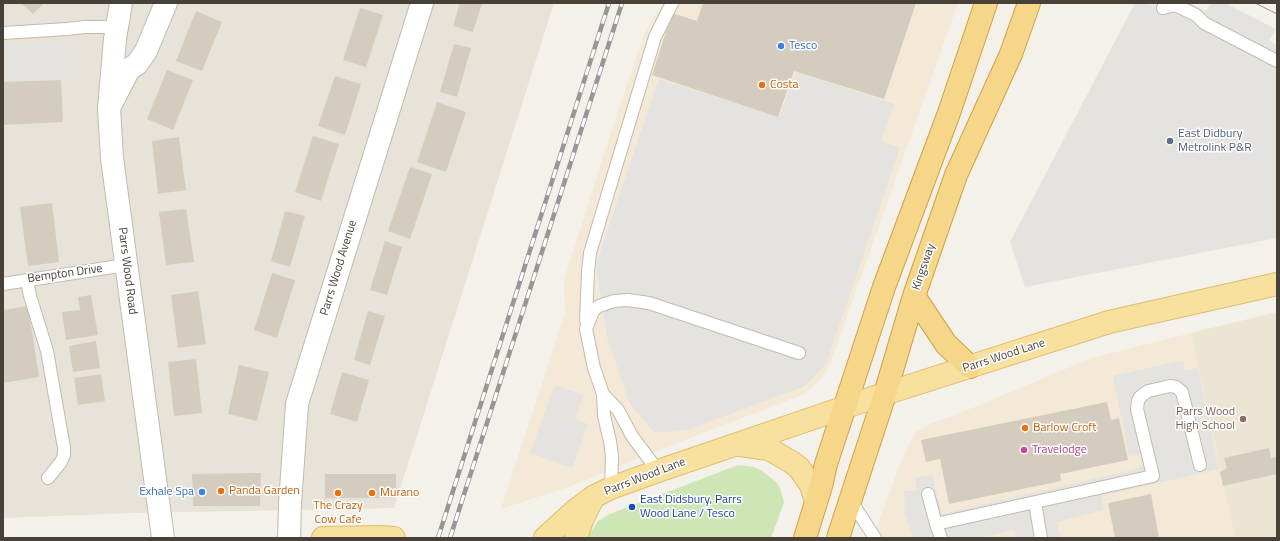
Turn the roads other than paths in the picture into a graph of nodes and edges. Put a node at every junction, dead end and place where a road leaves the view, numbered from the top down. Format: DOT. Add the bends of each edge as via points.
graph roads {
  1 [pos="121,3"];
  2 [pos="166,3"];
  3 [pos="422,3"];
  4 [pos="672,3"];
  5 [pos="986,3"];
  6 [pos="1029,3"];
  7 [pos="1163,8"];
  8 [pos="117,27"];
  9 [pos="3,33"];
  10 [pos="1277,61"];
  11 [pos="109,108"];
  12 [pos="126,265"];
  13 [pos="27,280"];
  14 [pos="3,284"];
  15 [pos="1277,284"];
  16 [pos="914,296"];
  17 [pos="586,329"];
  18 [pos="799,353"];
  19 [pos="970,367"];
  20 [pos="603,394"];
  21 [pos="885,394"];
  22 [pos="844,408"];
  23 [pos="735,444"];
  24 [pos="1200,465"];
  25 [pos="658,471"];
  26 [pos="48,478"];
  27 [pos="602,493"];
  28 [pos="928,494"];
  29 [pos="851,501"];
  30 [pos="816,502"];
  31 [pos="1035,503"];
  32 [pos="936,524"];
  33 [pos="162,538"];
  34 [pos="289,538"];
  35 [pos="323,538"];
  36 [pos="394,538"];
  37 [pos="545,538"];
  38 [pos="576,538"];
  39 [pos="805,538"];
  40 [pos="838,538"];
  41 [pos="875,538"];
  42 [pos="941,538"];
  43 [pos="1041,538"];
  1 -- 8 [label="street, Parrs Wood Road"];
  2 -- 11 [label="street" via="146,51 137,64 129,69"];
  3 -- 34 [label="street, Parrs Wood Avenue" via="297,404"];
  4 -- 17 [label="lane" via="655,37 590,253"];
  5 -- 22 [label="highway" via="949,113 884,287"];
  6 -- 16 [label="highway, Kingsway" via="1011,54 956,175"];
  7 -- 10 [label="lane" via="1175,5"];
  8 -- 9 [label="lane"];
  8 -- 11 [label="street, Parrs Wood Road"];
  11 -- 12 [label="street, Parrs Wood Road" via="112,158"];
  12 -- 13 [label="lane, Bempton Drive"];
  12 -- 33 [label="street, Parrs Wood Road"];
  13 -- 14 [label="lane, Bempton Drive"];
  13 -- 26 [label="lane" via="47,351 64,448 61,462"];
  15 -- 19 [label="main road, Parrs Wood Lane" via="1109,322"];
  16 -- 19 [label="highway" via="946,344"];
  16 -- 21 [label="highway, Kingsway"];
  17 -- 18 [label="lane" via="593,311 599,306 614,300 649,302"];
  17 -- 20 [label="lane" via="594,368"];
  19 -- 21 [label="main road, Parrs Wood Lane"];
  20 -- 25 [label="lane" via="618,410 632,436"];
  20 -- 27 [label="lane" via="604,416 612,457"];
  21 -- 22 [label="main road, Parrs Wood Lane"];
  21 -- 29 [label="highway, Kingsway"];
  22 -- 23 [label="main road, Parrs Wood Lane"];
  22 -- 30 [label="highway"];
  23 -- 25 [label="main road, Parrs Wood Lane"];
  23 -- 30 [label="main road, Parrs Wood Lane" via="769,449 793,463 811,486"];
  24 -- 31 [label="lane" via="1182,392 1170,386 1148,391 1140,397 1137,409 1153,476"];
  25 -- 27 [label="main road, Parrs Wood Lane"];
  27 -- 37 [label="main road, Parrs Wood Lane" via="577,509"];
  27 -- 38 [label="main road" via="582,520"];
  28 -- 32 [label="lane"];
  29 -- 40 [label="highway, Kingsway"];
  29 -- 41 [label="lane"];
  30 -- 39 [label="highway"];
  31 -- 32 [label="lane"];
  31 -- 43 [label="lane"];
  32 -- 42 [label="lane"];
  35 -- 36 [label="main road"];
}
